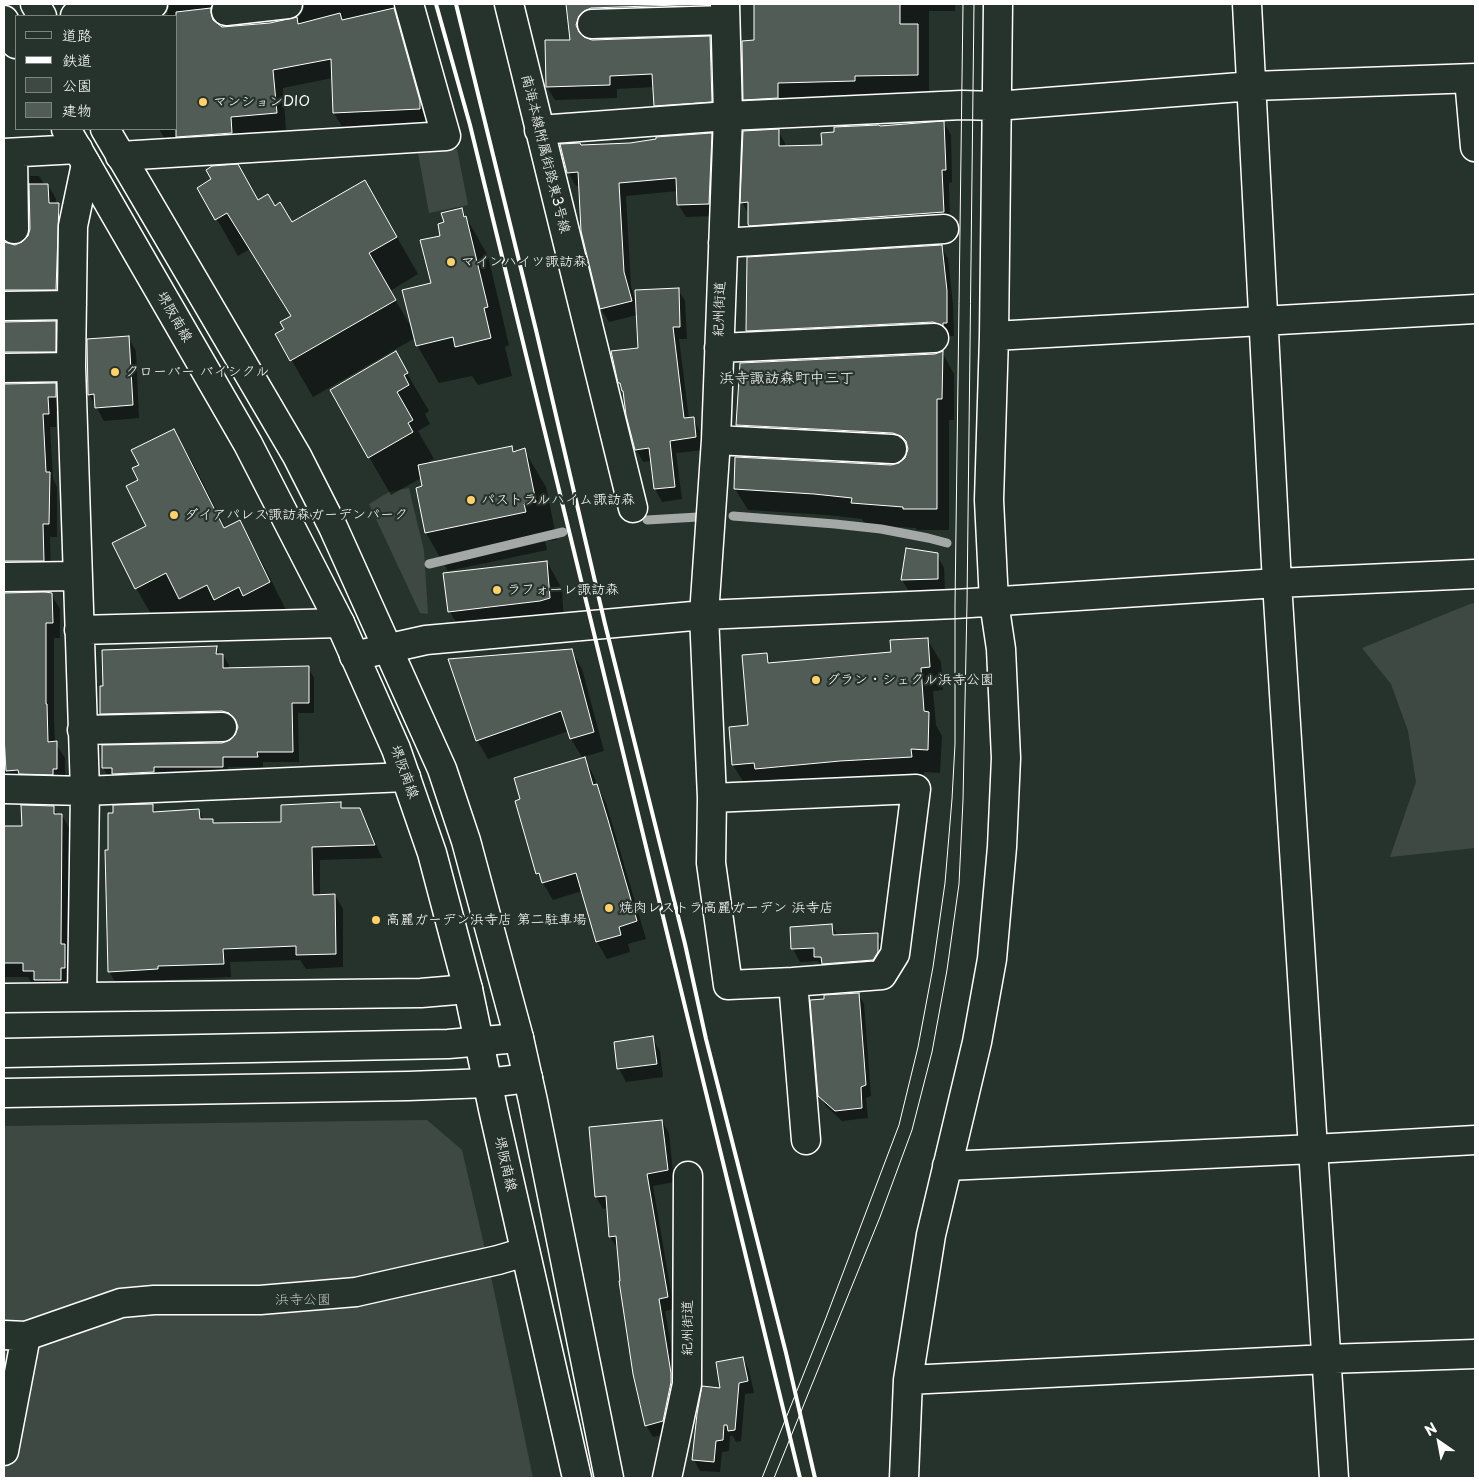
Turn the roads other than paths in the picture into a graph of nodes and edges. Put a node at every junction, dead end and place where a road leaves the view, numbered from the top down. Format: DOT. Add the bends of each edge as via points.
graph roads {
  1 [pos="35,4"];
  2 [pos="153,4"];
  3 [pos="288,4"];
  4 [pos="409,4"];
  5 [pos="509,4"];
  6 [pos="998,4"];
  7 [pos="1247,4"];
  8 [pos="226,12"];
  9 [pos="725,12"];
  10 [pos="41,15"];
  11 [pos="77,15"];
  12 [pos="4,20"];
  13 [pos="592,24"];
  14 [pos="15,42"];
  15 [pos="1472,78"];
  16 [pos="1252,86"];
  17 [pos="996,106"];
  18 [pos="728,116"];
  19 [pos="106,130"];
  20 [pos="539,130"];
  21 [pos="77,147"];
  22 [pos="1475,148"];
  23 [pos="8,153"];
  24 [pos="120,156"];
  25 [pos="14,229"];
  26 [pos="944,229"];
  27 [pos="723,243"];
  28 [pos="72,305"];
  29 [pos="4,306"];
  30 [pos="1475,309"];
  31 [pos="1264,320"];
  32 [pos="994,336"];
  33 [pos="934,338"];
  34 [pos="718,348"];
  35 [pos="70,366"];
  36 [pos="4,368"];
  37 [pos="716,440"];
  38 [pos="892,449"];
  39 [pos="633,508"];
  40 [pos="1475,574"];
  41 [pos="77,576"];
  42 [pos="4,577"];
  43 [pos="1276,583"];
  44 [pos="994,602"];
  45 [pos="704,614"];
  46 [pos="340,623"];
  47 [pos="79,630"];
  48 [pos="387,649"];
  49 [pos="354,656"];
  50 [pos="222,727"];
  51 [pos="82,730"];
  52 [pos="406,777"];
  53 [pos="4,789"];
  54 [pos="85,792"];
  55 [pos="712,798"];
  56 [pos="793,982"];
  57 [pos="468,989"];
  58 [pos="82,996"];
  59 [pos="4,998"];
  60 [pos="519,1038"];
  61 [pos="479,1042"];
  62 [pos="4,1053"];
  63 [pos="528,1078"];
  64 [pos="488,1083"];
  65 [pos="4,1093"];
  66 [pos="806,1140"];
  67 [pos="1475,1140"];
  68 [pos="1313,1149"];
  69 [pos="947,1166"];
  70 [pos="688,1176"];
  71 [pos="525,1252"];
  72 [pos="15,1336"];
  73 [pos="1475,1354"];
  74 [pos="1327,1359"];
  75 [pos="908,1380"];
  76 [pos="4,1451"];
  77 [pos="577,1478"];
  78 [pos="609,1478"];
  79 [pos="667,1478"];
  80 [pos="904,1478"];
  81 [pos="1334,1478"];
  1 -- 10 [label="street"];
  2 -- 11 [label="street" via="87,11"];
  3 -- 8 [label="street"];
  4 -- 24 [label="street" via="446,136"];
  5 -- 20 [label="street, 南海本線附属街路東3号線"];
  6 -- 17 [label="street"];
  7 -- 16 [label="street"];
  9 -- 13 [label="street"];
  9 -- 18 [label="street, 紀州街道"];
  12 -- 14 [label="street"];
  15 -- 16 [label="street"];
  15 -- 22 [label="street"];
  16 -- 17 [label="street"];
  16 -- 31 [label="street"];
  17 -- 18 [label="street"];
  17 -- 32 [label="street"];
  18 -- 20 [label="street"];
  18 -- 27 [label="street, 紀州街道"];
  19 -- 24 [label="street"];
  20 -- 39 [label="street, 南海本線附属街路東3号線"];
  21 -- 23 [label="street"];
  21 -- 28 [label="street"];
  21 -- 46 [label="street, 堺阪南線" via="248,444"];
  23 -- 25 [label="street"];
  24 -- 48 [label="street" via="297,456 333,527"];
  26 -- 27 [label="street"];
  27 -- 34 [label="street, 紀州街道"];
  28 -- 29 [label="street"];
  28 -- 35 [label="street"];
  30 -- 31 [label="street"];
  31 -- 32 [label="street"];
  31 -- 43 [label="street"];
  32 -- 44 [label="street" via="989,500"];
  33 -- 34 [label="street"];
  34 -- 37 [label="street, 紀州街道"];
  35 -- 36 [label="street"];
  35 -- 41 [label="street"];
  37 -- 38 [label="street"];
  37 -- 45 [label="street, 紀州街道"];
  40 -- 43 [label="street"];
  41 -- 42 [label="street"];
  41 -- 47 [label="street"];
  43 -- 44 [label="street"];
  43 -- 68 [label="street"];
  44 -- 45 [label="street"];
  44 -- 69 [label="street" via="1001,650 1006,758 1002,847 992,959 977,1042"];
  45 -- 48 [label="street" via="426,640"];
  45 -- 55 [label="street, 紀州街道"];
  46 -- 47 [label="street"];
  46 -- 49 [label="street, 堺阪南線"];
  47 -- 51 [label="street"];
  48 -- 49 [label="street"];
  48 -- 60 [label="street" via="442,769 466,841"];
  49 -- 52 [label="street, 堺阪南線"];
  50 -- 51 [label="street"];
  51 -- 54 [label="street"];
  52 -- 54 [label="street"];
  52 -- 57 [label="street, 堺阪南線" via="432,853"];
  53 -- 54 [label="street"];
  54 -- 58 [label="street"];
  55 -- 56 [label="street, 紀州街道" via="711,864 728,986"];
  55 -- 56 [label="street" via="916,789 895,954 882,975"];
  56 -- 66 [label="street"];
  57 -- 58 [label="street" via="421,993"];
  57 -- 61 [label="street, 堺阪南線"];
  58 -- 59 [label="street"];
  60 -- 61 [label="street"];
  60 -- 63 [label="street"];
  61 -- 62 [label="street"];
  61 -- 64 [label="street, 堺阪南線"];
  63 -- 64 [label="street"];
  63 -- 78 [label="street"];
  64 -- 65 [label="street"];
  64 -- 71 [label="street, 堺阪南線"];
  67 -- 68 [label="street"];
  68 -- 69 [label="street"];
  68 -- 74 [label="street"];
  69 -- 75 [label="street" via="931,1235"];
  70 -- 79 [label="street, 紀州街道" via="687,1384"];
  71 -- 72 [label="street" via="356,1292 260,1300 122,1303"];
  71 -- 77 [label="street, 堺阪南線"];
  72 -- 76 [label="street"];
  73 -- 74 [label="street"];
  74 -- 75 [label="street"];
  74 -- 81 [label="street"];
  75 -- 80 [label="street"];
}
